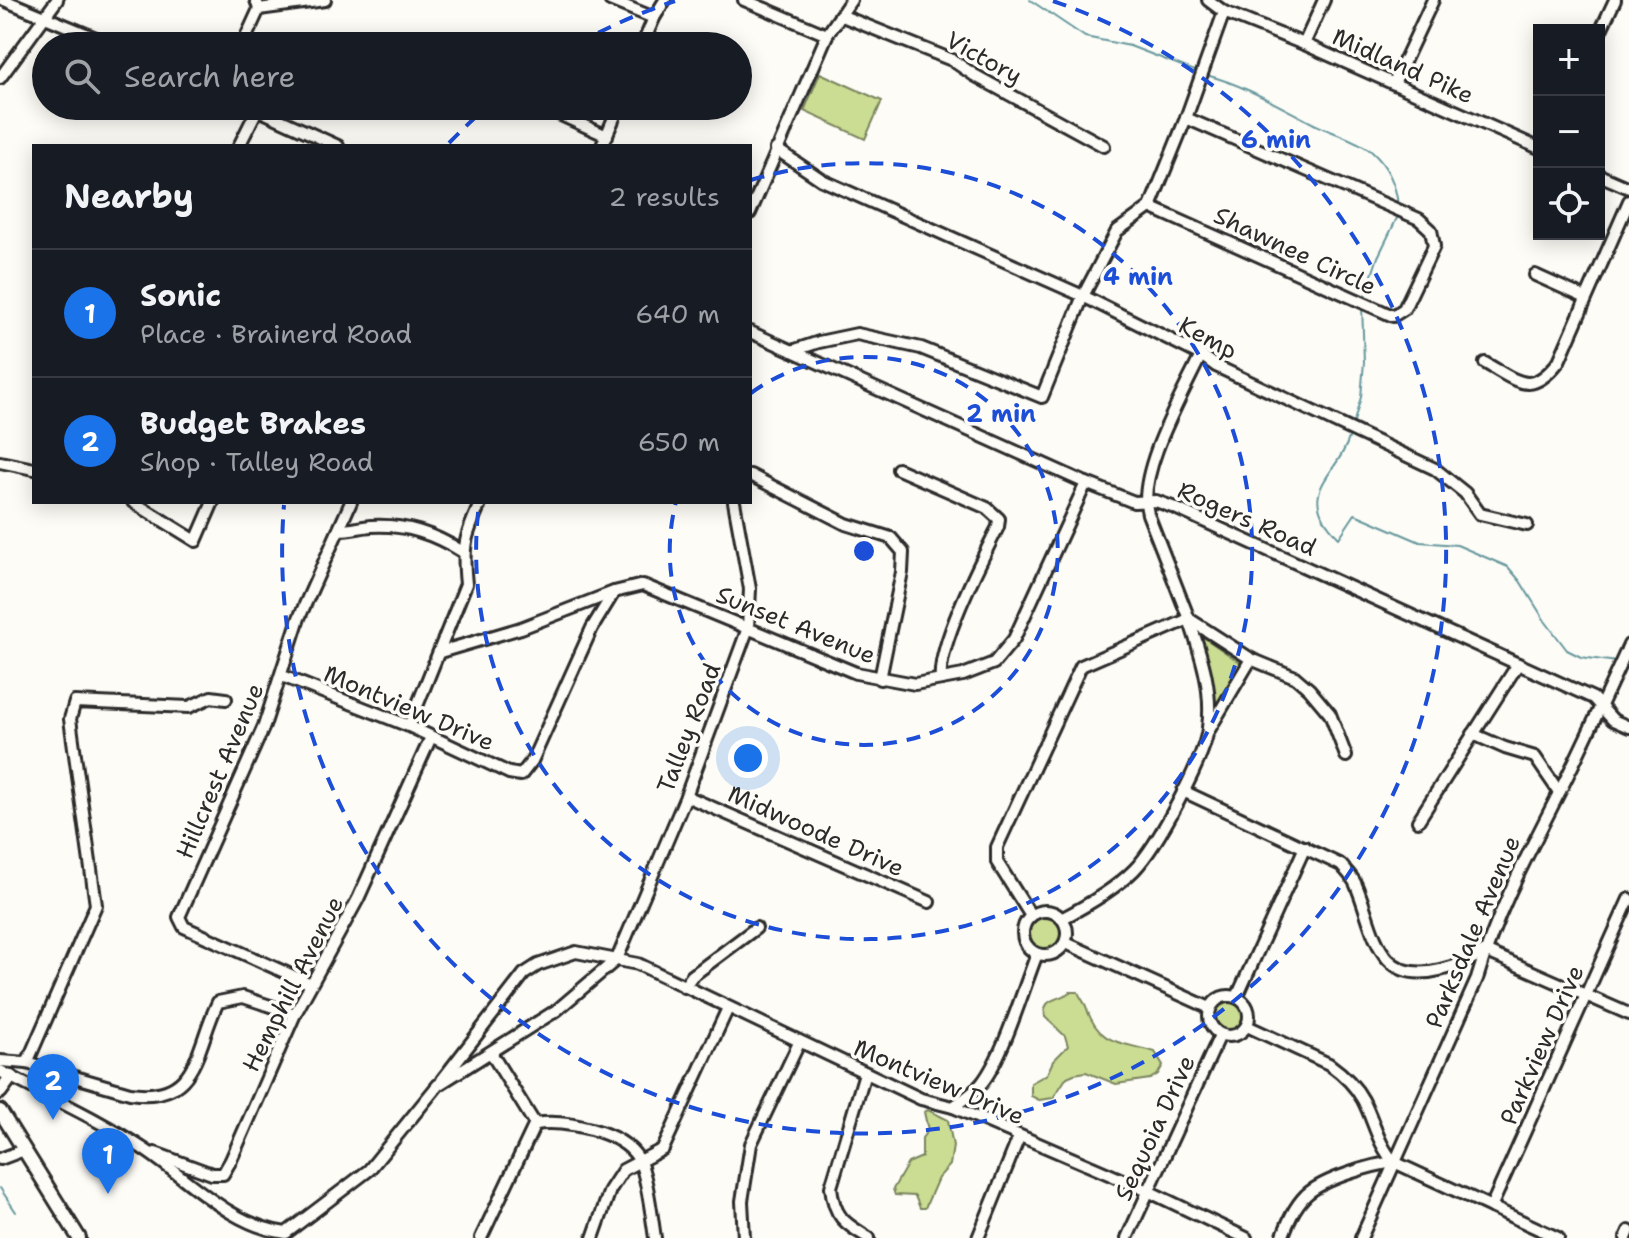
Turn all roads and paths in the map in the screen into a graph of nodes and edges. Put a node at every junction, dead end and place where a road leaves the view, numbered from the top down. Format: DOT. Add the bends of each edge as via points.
graph roads {
  1 [pos="4,0"];
  2 [pos="57,0"];
  3 [pos="325,0"];
  4 [pos="610,0"];
  5 [pos="665,0"];
  6 [pos="744,0"];
  7 [pos="851,0"];
  8 [pos="1208,0"];
  9 [pos="1324,0"];
  10 [pos="1433,0"];
  11 [pos="1615,0"];
  12 [pos="258,5"];
  13 [pos="1224,12"];
  14 [pos="840,15"];
  15 [pos="43,16"];
  16 [pos="654,18"];
  17 [pos="1604,24"];
  18 [pos="81,32"];
  19 [pos="247,32"];
  20 [pos="648,32"];
  21 [pos="827,35"];
  22 [pos="1304,44"];
  23 [pos="0,78"];
  24 [pos="1394,83"];
  25 [pos="1186,118"];
  26 [pos="249,120"];
  27 [pos="280,120"];
  28 [pos="566,120"];
  29 [pos="613,120"];
  30 [pos="604,141"];
  31 [pos="240,144"];
  32 [pos="334,144"];
  33 [pos="1533,145"];
  34 [pos="1104,146"];
  35 [pos="776,149"];
  36 [pos="1605,178"];
  37 [pos="1629,188"];
  38 [pos="1629,201"];
  39 [pos="1150,207"];
  40 [pos="752,208"];
  41 [pos="1535,275"];
  42 [pos="1083,296"];
  43 [pos="1586,298"];
  44 [pos="752,333"];
  45 [pos="792,351"];
  46 [pos="1201,355"];
  47 [pos="1485,363"];
  48 [pos="0,462"];
  49 [pos="32,469"];
  50 [pos="898,469"];
  51 [pos="752,476"];
  52 [pos="1086,483"];
  53 [pos="1145,501"];
  54 [pos="136,504"];
  55 [pos="212,504"];
  56 [pos="350,504"];
  57 [pos="480,504"];
  58 [pos="734,504"];
  59 [pos="1527,525"];
  60 [pos="339,530"];
  61 [pos="463,552"];
  62 [pos="614,592"];
  63 [pos="1189,619"];
  64 [pos="748,628"];
  65 [pos="1629,645"];
  66 [pos="440,652"];
  67 [pos="1251,659"];
  68 [pos="1518,664"];
  69 [pos="282,676"];
  70 [pos="880,679"];
  71 [pos="941,679"];
  72 [pos="226,699"];
  73 [pos="1601,708"];
  74 [pos="409,726"];
  75 [pos="1629,727"];
  76 [pos="1208,731"];
  77 [pos="1473,734"];
  78 [pos="431,737"];
  79 [pos="1346,756"];
  80 [pos="1183,791"];
  81 [pos="1559,792"];
  82 [pos="686,796"];
  83 [pos="1418,821"];
  84 [pos="1305,847"];
  85 [pos="1629,899"];
  86 [pos="929,902"];
  87 [pos="1031,916"];
  88 [pos="1063,918"];
  89 [pos="756,928"];
  90 [pos="1066,943"];
  91 [pos="1485,951"];
  92 [pos="1037,954"];
  93 [pos="617,959"];
  94 [pos="311,984"];
  95 [pos="684,987"];
  96 [pos="1587,995"];
  97 [pos="1237,997"];
  98 [pos="728,1008"];
  99 [pos="1210,1008"];
  100 [pos="295,1014"];
  101 [pos="1629,1014"];
  102 [pos="1247,1026"];
  103 [pos="1220,1035"];
  104 [pos="799,1043"];
  105 [pos="491,1053"];
  106 [pos="0,1061"];
  107 [pos="27,1063"];
  108 [pos="865,1073"];
  109 [pos="5,1074"];
  110 [pos="438,1085"];
  111 [pos="0,1092"];
  112 [pos="953,1107"];
  113 [pos="0,1111"];
  114 [pos="535,1124"];
  115 [pos="1019,1137"];
  116 [pos="24,1150"];
  117 [pos="145,1150"];
  118 [pos="0,1159"];
  119 [pos="640,1161"];
  120 [pos="1394,1162"];
  121 [pos="1148,1191"];
  122 [pos="1491,1207"];
  123 [pos="1629,1231"];
  124 [pos="79,1238"];
  125 [pos="481,1238"];
  126 [pos="593,1238"];
  127 [pos="655,1238"];
  128 [pos="744,1238"];
  129 [pos="869,1238"];
  130 [pos="978,1238"];
  131 [pos="1127,1238"];
  132 [pos="1246,1238"];
  133 [pos="1282,1238"];
  134 [pos="1361,1238"];
  135 [pos="1558,1238"];
  136 [pos="1626,1238"];
  1 -- 15 [label="street"];
  2 -- 15 [label="street"];
  3 -- 12 [label="street"];
  4 -- 16 [label="street"];
  5 -- 16 [label="street"];
  6 -- 21 [label="street"];
  7 -- 14 [label="street"];
  8 -- 13 [label="street, Midland Pike"];
  9 -- 22 [label="street"];
  10 -- 24 [label="street"];
  11 -- 17 [label="street"];
  12 -- 19 [label="street"];
  13 -- 22 [label="street, Midland Pike"];
  13 -- 25 [label="street"];
  14 -- 21 [label="street"];
  14 -- 34 [label="street, Victory" via="952,60"];
  15 -- 18 [label="street"];
  15 -- 23 [label="street"];
  16 -- 20 [label="street"];
  21 -- 35 [label="street"];
  22 -- 24 [label="street, Midland Pike"];
  24 -- 33 [label="street, Midland Pike"];
  25 -- 39 [label="street"];
  25 -- 39 [label="street, Shawnee Circle" via="1419,219 1431,230 1434,246 1404,309 1393,316"];
  26 -- 31 [label="street"];
  27 -- 32 [label="street"];
  28 -- 30 [label="street"];
  29 -- 30 [label="street"];
  35 -- 40 [label="street"];
  35 -- 42 [label="street, Kemp" via="822,180"];
  36 -- 37 [label="street"];
  38 -- 43 [label="street"];
  39 -- 42 [label="street" via="1117,231"];
  41 -- 43 [label="street"];
  42 -- 45 [label="street" via="1042,397 921,348 857,334"];
  42 -- 46 [label="street, Kemp"];
  43 -- 47 [label="street" via="1559,361 1540,381 1517,381"];
  44 -- 45 [label="street, Rogers Road"];
  45 -- 52 [label="street, Rogers Road"];
  46 -- 53 [label="street" via="1152,462"];
  46 -- 59 [label="street, Kemp" via="1435,469 1465,493 1480,514"];
  48 -- 49 [label="street"];
  50 -- 71 [label="street" via="987,508 999,519 956,618"];
  51 -- 70 [label="street" via="846,524 891,538 903,552"];
  52 -- 53 [label="street, Rogers Road" via="1134,502"];
  52 -- 71 [label="street, Sunset Avenue" via="1014,639 994,663"];
  53 -- 63 [label="street"];
  53 -- 68 [label="street, Rogers Road" via="1175,508"];
  54 -- 55 [label="street" via="196,541"];
  56 -- 60 [label="street, Hillcrest Avenue"];
  57 -- 61 [label="street"];
  58 -- 64 [label="street, Talley Road" via="750,589"];
  60 -- 61 [label="street" via="406,527"];
  60 -- 69 [label="street, Hillcrest Avenue" via="299,618"];
  61 -- 66 [label="street" via="466,584"];
  62 -- 64 [label="street, Sunset Avenue" via="643,585"];
  62 -- 66 [label="street, Sunset Avenue"];
  62 -- 78 [label="street, Montview Drive" via="521,775"];
  63 -- 67 [label="street"];
  63 -- 76 [label="street" via="1204,665"];
  63 -- 87 [label="street" via="1081,666 997,847 997,862"];
  64 -- 70 [label="street, Sunset Avenue"];
  64 -- 82 [label="street, Talley Road"];
  65 -- 73 [label="street, Parksdale Avenue"];
  66 -- 74 [label="street"];
  67 -- 76 [label="street"];
  67 -- 79 [label="street" via="1295,677 1309,689 1330,714"];
  68 -- 73 [label="street, Rogers Road" via="1593,698"];
  68 -- 77 [label="street"];
  69 -- 74 [label="street, Montview Drive"];
  69 -- 94 [label="street, Hillcrest Avenue" via="179,917 184,927"];
  70 -- 71 [label="street, Sunset Avenue" via="915,684"];
  72 -- 107 [label="street" via="211,697 189,707 75,702 70,719 96,905"];
  73 -- 75 [label="street, Rogers Road"];
  73 -- 81 [label="street, Parksdale Avenue"];
  74 -- 78 [label="street, Montview Drive"];
  76 -- 80 [label="street"];
  77 -- 81 [label="street" via="1535,757"];
  77 -- 83 [label="street"];
  78 -- 94 [label="street, Hemphill Avenue" via="358,899"];
  80 -- 84 [label="street"];
  80 -- 88 [label="street" via="1136,869"];
  81 -- 91 [label="street, Parksdale Avenue"];
  82 -- 86 [label="street, Midwoode Drive"];
  82 -- 93 [label="street, Talley Road"];
  84 -- 91 [label="street" via="1341,865 1355,882 1369,927 1384,955 1400,969 1422,974 1472,961"];
  84 -- 97 [label="street"];
  85 -- 96 [label="street, Parkview Drive"];
  87 -- 88 [label="street" via="1049,911"];
  87 -- 92 [label="street" via="1024,925 1024,942"];
  88 -- 90 [label="street"];
  89 -- 95 [label="street"];
  90 -- 92 [label="street" via="1053,955"];
  90 -- 99 [label="street"];
  91 -- 96 [label="street"];
  91 -- 120 [label="street, Parksdale Avenue"];
  92 -- 112 [label="street" via="998,1055 983,1082"];
  93 -- 95 [label="street, Montview Drive"];
  93 -- 105 [label="street, Talley Road" via="557,1010"];
  93 -- 110 [label="street, Talley Road" via="576,952 524,974"];
  94 -- 100 [label="street, Hemphill Avenue"];
  95 -- 98 [label="street, Montview Drive"];
  96 -- 101 [label="street"];
  96 -- 122 [label="street, Parkview Drive"];
  97 -- 99 [label="street" via="1217,999"];
  97 -- 102 [label="street" via="1250,1016"];
  98 -- 104 [label="street, Montview Drive"];
  98 -- 119 [label="street" via="663,1149"];
  99 -- 103 [label="street, Sequoia Drive" via="1208,1021"];
  100 -- 107 [label="street" via="243,997 218,1002 193,1067 180,1086 147,1096"];
  100 -- 117 [label="street, Hemphill Avenue" via="223,1174"];
  102 -- 103 [label="street, Sequoia Drive" via="1230,1037"];
  102 -- 120 [label="street" via="1341,1072 1363,1100"];
  103 -- 121 [label="street, Sequoia Drive"];
  104 -- 108 [label="street, Montview Drive"];
  104 -- 128 [label="street" via="751,1144 742,1201"];
  105 -- 110 [label="street, Talley Road"];
  105 -- 114 [label="street"];
  106 -- 107 [label="street"];
  108 -- 112 [label="street, Montview Drive" via="921,1099"];
  108 -- 129 [label="street" via="831,1187 837,1214"];
  109 -- 111 [label="main road"];
  109 -- 117 [label="street, Talley Road"];
  110 -- 117 [label="street, Talley Road" via="369,1170 286,1233 263,1230 220,1205"];
  112 -- 115 [label="street, Montview Drive"];
  113 -- 116 [label="main road"];
  114 -- 119 [label="street" via="552,1121 594,1129 632,1150"];
  114 -- 125 [label="street"];
  115 -- 121 [label="street, Montview Drive"];
  115 -- 130 [label="street"];
  116 -- 118 [label="street"];
  116 -- 124 [label="main road"];
  119 -- 126 [label="street" via="623,1170 610,1190"];
  119 -- 127 [label="street"];
  120 -- 122 [label="street"];
  120 -- 133 [label="street" via="1309,1192"];
  120 -- 134 [label="street, Parksdale Avenue"];
  121 -- 131 [label="street, Sequoia Drive"];
  121 -- 132 [label="street, Montview Drive"];
  122 -- 135 [label="street"];
  123 -- 136 [label="street"];
}
